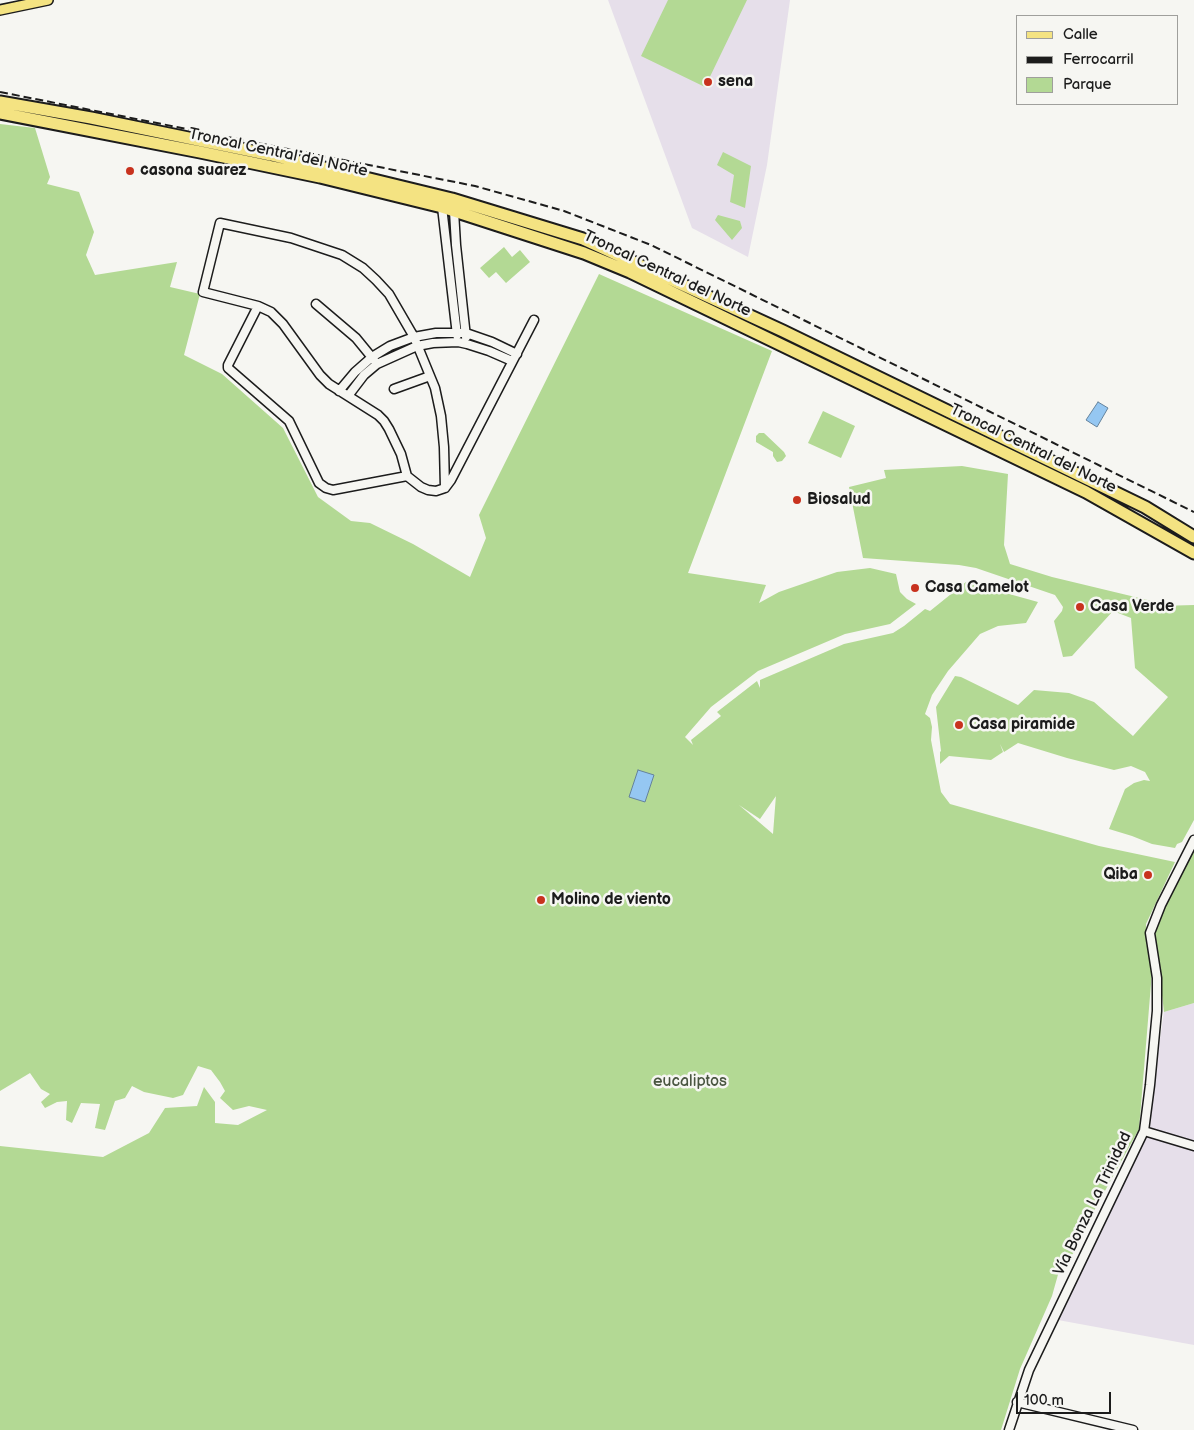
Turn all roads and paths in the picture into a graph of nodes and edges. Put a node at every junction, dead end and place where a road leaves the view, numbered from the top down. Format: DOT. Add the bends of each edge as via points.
graph roads {
  1 [pos="48,0"];
  2 [pos="0,10"];
  3 [pos="0,102"];
  4 [pos="0,113"];
  5 [pos="442,207"];
  6 [pos="454,211"];
  7 [pos="459,275"];
  8 [pos="450,276"];
  9 [pos="316,304"];
  10 [pos="258,306"];
  11 [pos="534,320"];
  12 [pos="457,332"];
  13 [pos="466,333"];
  14 [pos="414,338"];
  15 [pos="458,342"];
  16 [pos="467,344"];
  17 [pos="417,346"];
  18 [pos="517,354"];
  19 [pos="372,356"];
  20 [pos="512,362"];
  21 [pos="377,364"];
  22 [pos="430,376"];
  23 [pos="394,389"];
  24 [pos="339,391"];
  25 [pos="348,396"];
  26 [pos="407,476"];
  27 [pos="445,488"];
  28 [pos="1194,537"];
  29 [pos="1194,552"];
  30 [pos="1194,840"];
  31 [pos="1144,1130"];
  32 [pos="1194,1146"];
  33 [pos="1017,1402"];
  34 [pos="1009,1430"];
  35 [pos="1133,1430"];
  1 -- 2 [label="main road"];
  3 -- 28 [label="highway, Troncal Central del Norte" via="271,155 452,199 583,240 783,331 1145,507"];
  4 -- 5 [label="highway, Troncal Central del Norte" via="320,177"];
  5 -- 6 [label="highway, Troncal Central del Norte"];
  5 -- 8 [label="street"];
  6 -- 7 [label="street"];
  6 -- 29 [label="highway, Troncal Central del Norte" via="569,248 630,272 1086,492"];
  7 -- 8 [label="street"];
  7 -- 13 [label="street"];
  8 -- 12 [label="street"];
  9 -- 19 [label="street"];
  10 -- 14 [label="street" via="203,292 220,223 291,238 342,255 363,268 389,294"];
  10 -- 24 [label="street" via="271,312 283,324 320,374"];
  10 -- 26 [label="street" via="228,368 289,421 319,483 333,490"];
  11 -- 18 [label="street"];
  12 -- 13 [label="street"];
  12 -- 14 [label="street"];
  12 -- 15 [label="street"];
  13 -- 16 [label="street"];
  13 -- 18 [label="street"];
  14 -- 17 [label="street"];
  14 -- 19 [label="street"];
  15 -- 16 [label="street"];
  15 -- 17 [label="street"];
  16 -- 20 [label="street"];
  17 -- 21 [label="street"];
  17 -- 22 [label="street"];
  18 -- 20 [label="street"];
  19 -- 21 [label="street"];
  19 -- 24 [label="street"];
  20 -- 27 [label="street"];
  21 -- 25 [label="street"];
  22 -- 23 [label="street"];
  22 -- 27 [label="street" via="441,416"];
  24 -- 25 [label="street"];
  25 -- 26 [label="street" via="384,421 401,454"];
  26 -- 27 [label="street" via="428,490"];
  30 -- 31 [label="street, Vía Bonza La Trinidad" via="1150,932 1157,978 1157,1011"];
  31 -- 32 [label="street"];
  31 -- 33 [label="street, Vía Bonza La Trinidad" via="1029,1370"];
  33 -- 34 [label="street, Vía Bonza La Trinidad"];
  33 -- 35 [label="street"];
}
